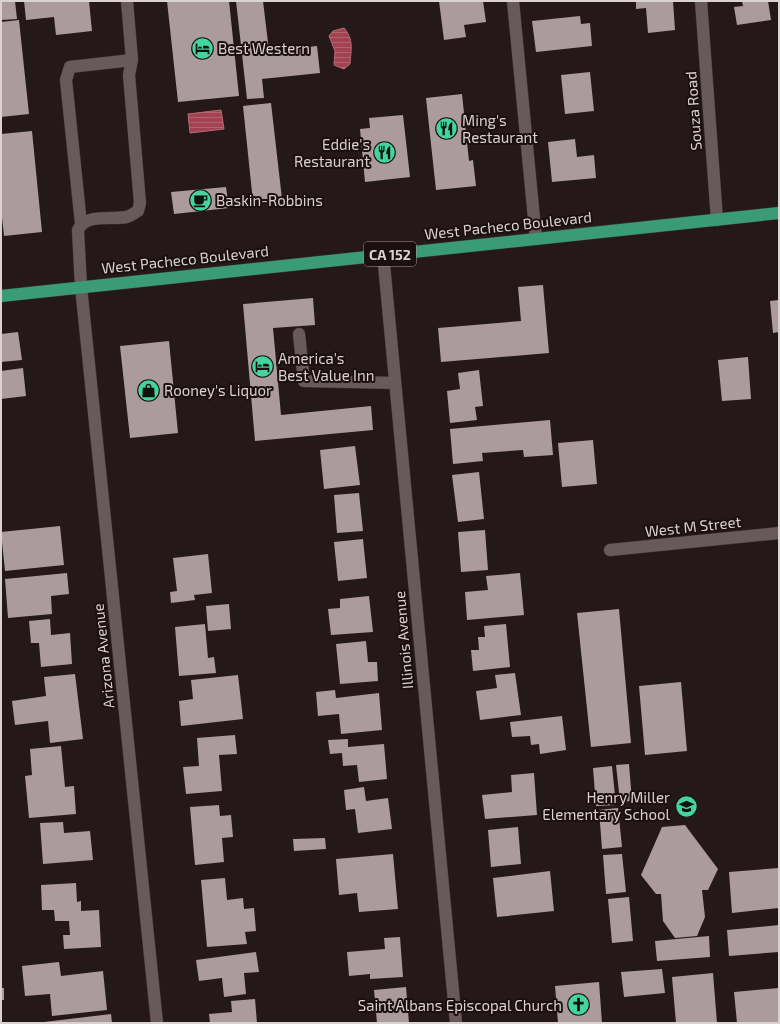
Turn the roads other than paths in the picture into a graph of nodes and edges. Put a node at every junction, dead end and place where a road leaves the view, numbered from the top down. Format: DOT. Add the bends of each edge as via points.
graph roads {
  1 [pos="127,1"];
  2 [pos="514,1"];
  3 [pos="702,1"];
  4 [pos="132,60"];
  5 [pos="779,213"];
  6 [pos="717,220"];
  7 [pos="81,224"];
  8 [pos="536,239"];
  9 [pos="383,254"];
  10 [pos="82,287"];
  11 [pos="1,296"];
  12 [pos="299,334"];
  13 [pos="395,383"];
  14 [pos="779,533"];
  15 [pos="610,550"];
  16 [pos="157,1023"];
  17 [pos="456,1023"];
  1 -- 4 [label="street"];
  2 -- 8 [label="street"];
  3 -- 6 [label="street, Souza Road"];
  4 -- 7 [label="street" via="128,75 140,203 138,211 128,217 89,220"];
  4 -- 7 [label="street, Arizona Avenue" via="70,67 66,80"];
  5 -- 6 [label="highway, West Pacheco Boulevard / CA 152"];
  6 -- 8 [label="highway, West Pacheco Boulevard / CA 152"];
  7 -- 10 [label="street, Arizona Avenue" via="78,230"];
  8 -- 9 [label="highway, West Pacheco Boulevard / CA 152"];
  9 -- 10 [label="highway, West Pacheco Boulevard / CA 152"];
  9 -- 13 [label="street, Illinois Avenue"];
  10 -- 11 [label="highway, West Pacheco Boulevard / CA 152"];
  10 -- 16 [label="street, Arizona Avenue"];
  12 -- 13 [label="street" via="304,381"];
  13 -- 17 [label="street, Illinois Avenue"];
  14 -- 15 [label="street, West M Street"];
}
